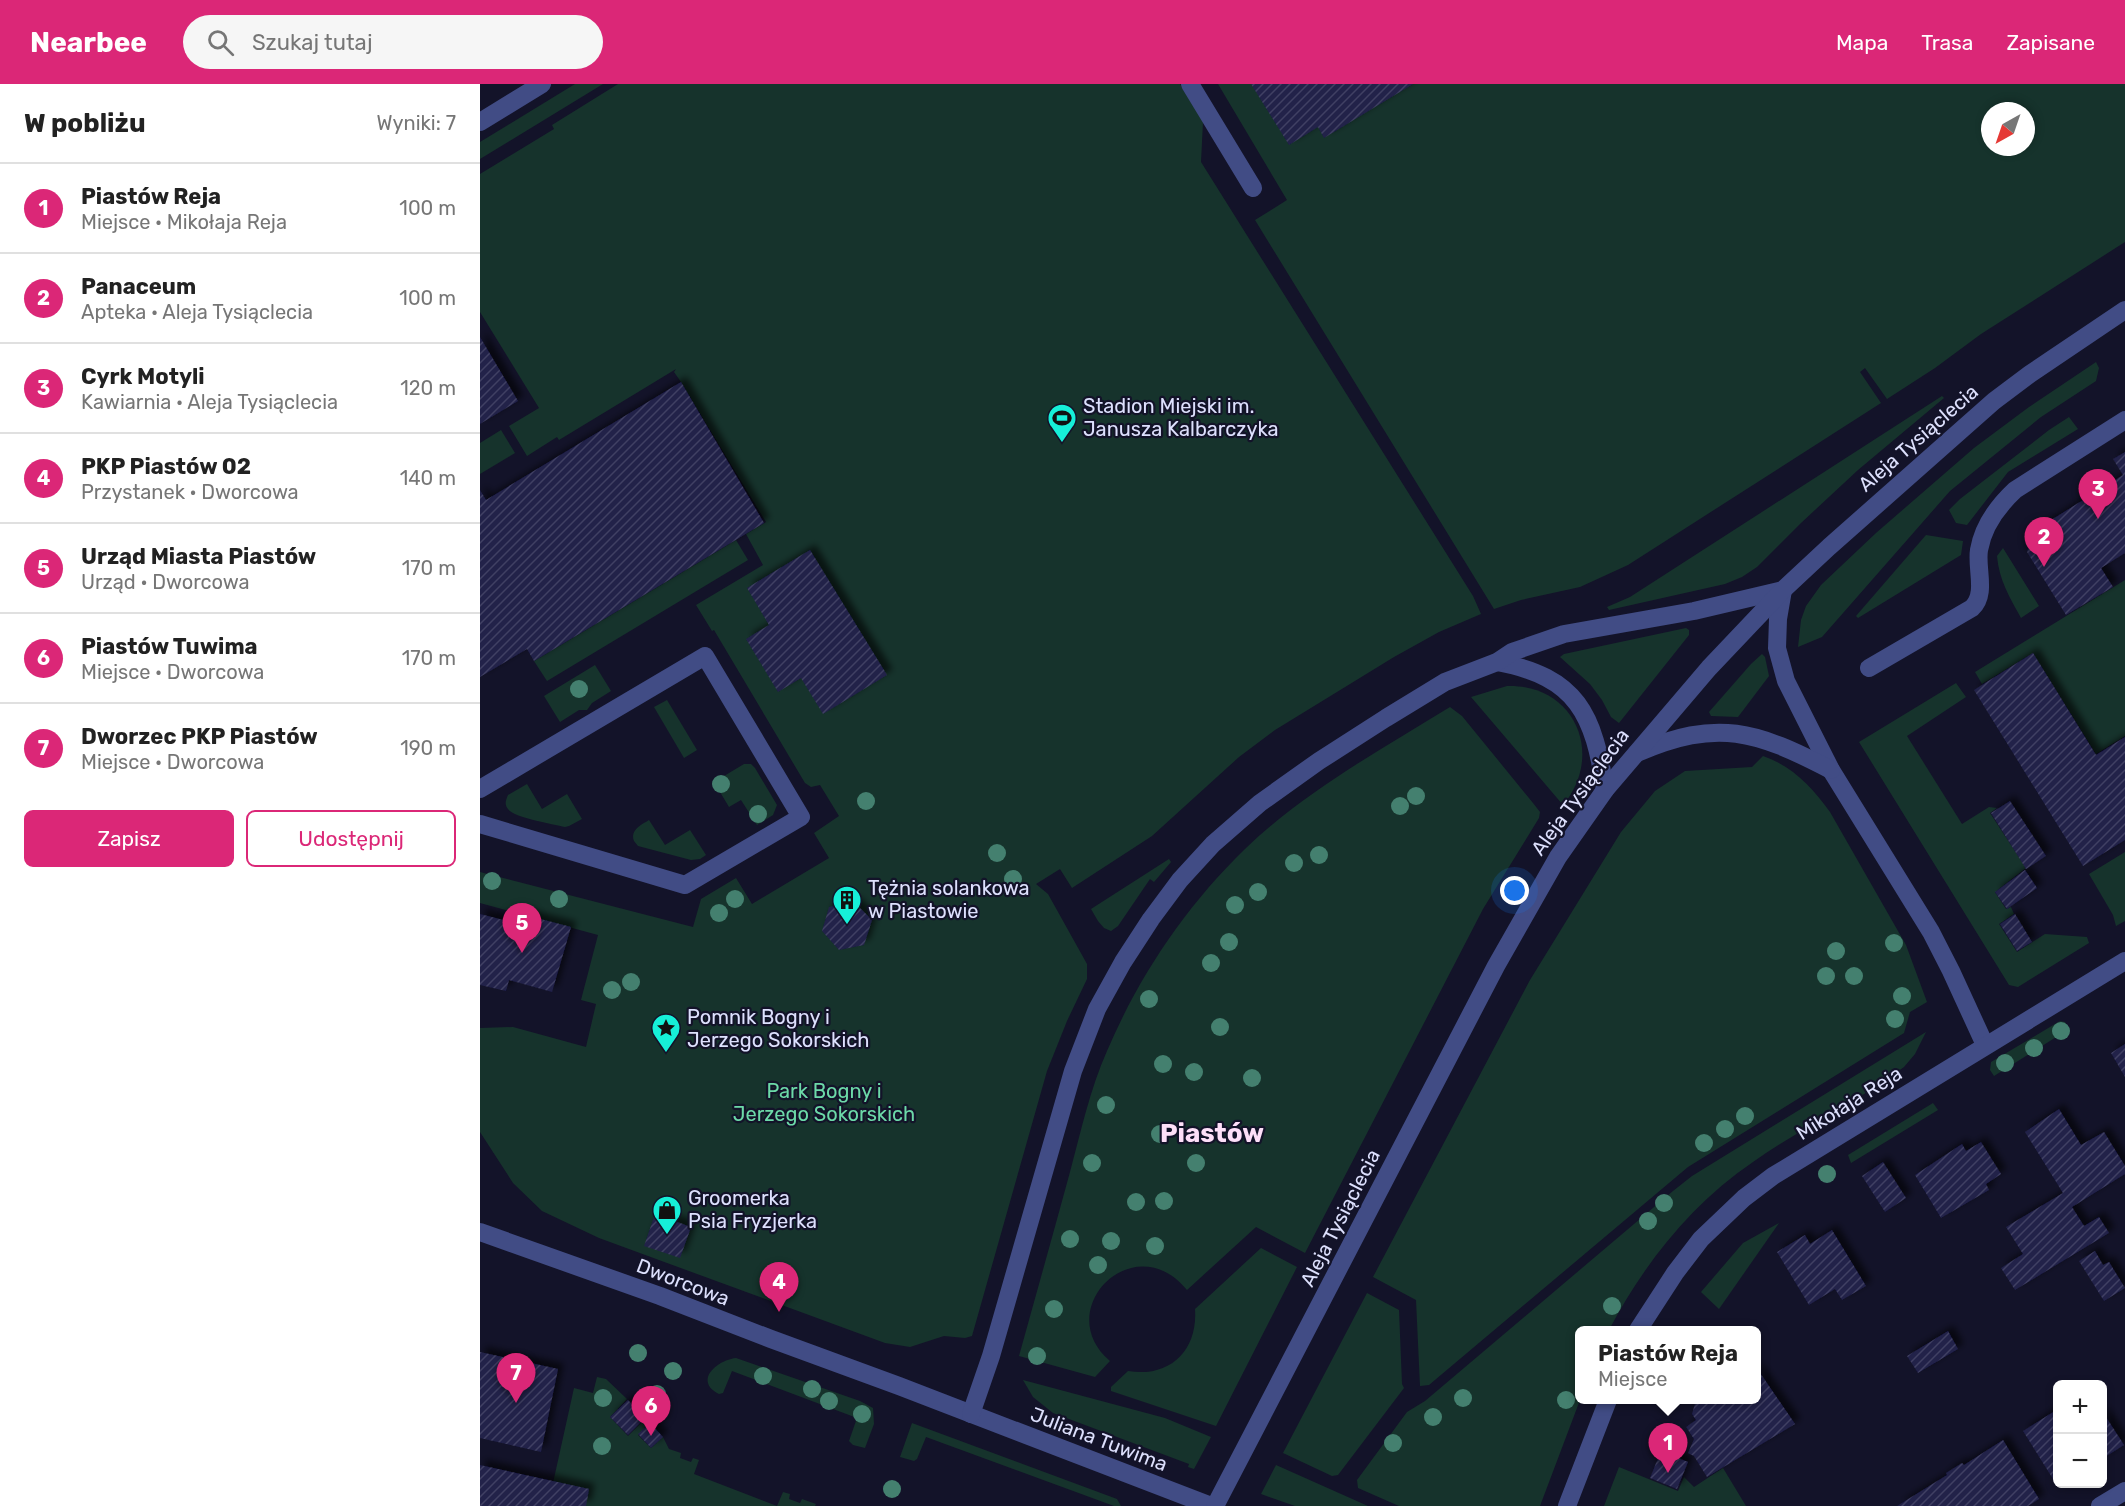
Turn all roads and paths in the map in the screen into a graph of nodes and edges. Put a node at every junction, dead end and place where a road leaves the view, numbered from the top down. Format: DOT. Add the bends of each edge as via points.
graph roads {
  1 [pos="542,84"];
  2 [pos="1190,84"];
  3 [pos="480,122"];
  4 [pos="1252,188"];
  5 [pos="2125,310"];
  6 [pos="2125,420"];
  7 [pos="1783,590"];
  8 [pos="1497,662"];
  9 [pos="1869,668"];
  10 [pos="1633,755"];
  11 [pos="1831,770"];
  12 [pos="480,789"];
  13 [pos="1605,790"];
  14 [pos="480,824"];
  15 [pos="2125,961"];
  16 [pos="1985,1045"];
  17 [pos="480,1232"];
  18 [pos="1641,1326"];
  19 [pos="1606,1404"];
  20 [pos="971,1414"];
  21 [pos="2125,1491"];
  22 [pos="1213,1506"];
  23 [pos="1567,1506"];
  24 [pos="2100,1506"];
  1 -- 3 [label="street"];
  2 -- 4 [label="street"];
  5 -- 7 [label="street, Aleja Tysiąclecia" via="1994,402"];
  6 -- 9 [label="street" via="2015,490 1995,512 1982,537 1977,564 1980,598 1972,608"];
  7 -- 8 [label="street" via="1694,611 1564,634 1530,644"];
  7 -- 10 [label="street, Aleja Tysiąclecia"];
  7 -- 11 [label="street" via="1778,638 1780,663"];
  8 -- 13 [label="street" via="1521,666 1542,676 1565,690 1580,706 1592,728"];
  8 -- 20 [label="street" via="1445,682 1260,803 1213,844 1151,919 1097,1009 1073,1071"];
  10 -- 11 [label="street" via="1688,735 1733,733 1776,743"];
  10 -- 13 [label="street, Aleja Tysiąclecia"];
  11 -- 16 [label="street" via="1931,932"];
  12 -- 14 [label="street" via="705,656 801,817 685,885"];
  13 -- 22 [label="street, Aleja Tysiąclecia" via="1558,857 1496,966"];
  15 -- 16 [label="street, Mikołaja Reja"];
  16 -- 18 [label="street, Mikołaja Reja" via="1773,1176 1744,1198 1701,1239"];
  17 -- 20 [label="street, Dworcowa"];
  19 -- 23 [label="street"];
  20 -- 22 [label="street, Juliana Tuwima"];
  21 -- 24 [label="street"];
}
